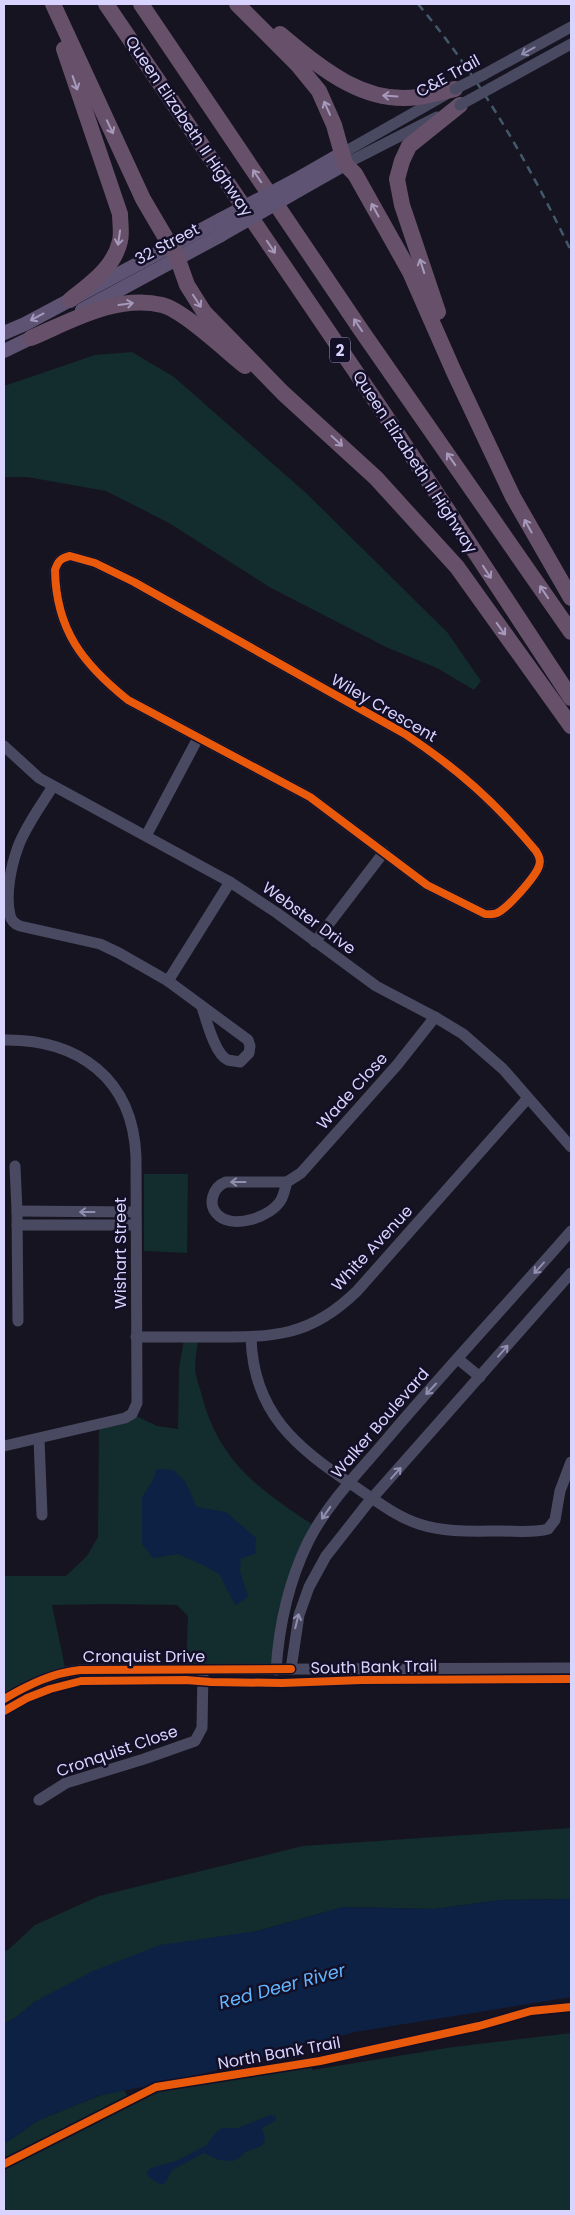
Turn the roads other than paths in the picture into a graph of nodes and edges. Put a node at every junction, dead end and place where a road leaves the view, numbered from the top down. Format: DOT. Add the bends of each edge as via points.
graph roads {
  1 [pos="51,4"];
  2 [pos="106,4"];
  3 [pos="141,4"];
  4 [pos="237,4"];
  5 [pos="242,4"];
  6 [pos="571,27"];
  7 [pos="571,44"];
  8 [pos="457,97"];
  9 [pos="343,159"];
  10 [pos="174,252"];
  11 [pos="70,300"];
  12 [pos="4,333"];
  13 [pos="31,338"];
  14 [pos="4,351"];
  15 [pos="301,408"];
  16 [pos="480,427"];
  17 [pos="571,598"];
  18 [pos="571,632"];
  19 [pos="571,698"];
  20 [pos="571,726"];
  21 [pos="198,738"];
  22 [pos="4,746"];
  23 [pos="53,786"];
  24 [pos="146,836"];
  25 [pos="384,852"];
  26 [pos="230,882"];
  27 [pos="315,942"];
  28 [pos="168,981"];
  29 [pos="202,1007"];
  30 [pos="435,1017"];
  31 [pos="4,1040"];
  32 [pos="528,1098"];
  33 [pos="571,1148"];
  34 [pos="15,1166"];
  35 [pos="287,1182"];
  36 [pos="18,1211"];
  37 [pos="136,1212"];
  38 [pos="18,1225"];
  39 [pos="135,1225"];
  40 [pos="570,1235"];
  41 [pos="571,1273"];
  42 [pos="18,1321"];
  43 [pos="136,1337"];
  44 [pos="251,1337"];
  45 [pos="458,1358"];
  46 [pos="480,1377"];
  47 [pos="39,1439"];
  48 [pos="4,1446"];
  49 [pos="571,1462"];
  50 [pos="349,1483"];
  51 [pos="372,1499"];
  52 [pos="42,1515"];
  53 [pos="571,1668"];
  54 [pos="291,1669"];
  55 [pos="203,1670"];
  56 [pos="276,1670"];
  57 [pos="4,1699"];
  58 [pos="39,1800"];
  1 -- 10 [label="highway, one-way" via="143,199"];
  1 -- 11 [label="highway, one-way" via="120,214 121,241 113,257 103,273"];
  2 -- 19 [label="highway, Queen Elizabeth II Highway / 2, one-way"];
  18 -- 3 [label="highway, Queen Elizabeth II Highway / 2, one-way"];
  9 -- 4 [label="highway, one-way" via="334,125 320,92"];
  8 -- 5 [label="highway, one-way" via="384,96 359,89 321,67"];
  6 -- 8 [label="street, C&E Trail, one-way, bridge" via="483,75"];
  7 -- 8 [label="street, C&E Trail, bridge" via="491,88"];
  8 -- 9 [label="street, C&E Trail"];
  8 -- 9 [label="street, C&E Trail" via="414,114"];
  16 -- 8 [label="highway, one-way" via="424,274 397,179 409,146"];
  9 -- 10 [label="main road, 32 Street, bridge"];
  16 -- 9 [label="highway, one-way" via="410,272"];
  10 -- 11 [label="main road, 32 Street"];
  10 -- 13 [label="main road, 32 Street"];
  10 -- 15 [label="highway, one-way" via="187,286 204,312"];
  11 -- 12 [label="main road, 32 Street, one-way"];
  13 -- 14 [label="main road, 32 Street"];
  13 -- 15 [label="highway, one-way" via="101,309 130,302 163,305 190,321"];
  15 -- 20 [label="highway, one-way" via="376,478 457,567"];
  17 -- 16 [label="highway, one-way" via="529,528"];
  21 -- 24 [label="street"];
  21 -- 25 [label="street, Wiley Crescent" via="310,797"];
  21 -- 25 [label="street, Wiley Crescent" via="128,700 102,680 86,662 63,620 55,570 63,558 70,556 96,563 134,582 405,734 442,758 490,799 536,850 540,865 502,911 489,914 434,889"];
  22 -- 23 [label="street, Webster Drive" via="21,764"];
  23 -- 24 [label="street, Webster Drive"];
  23 -- 28 [label="street" via="18,846 11,876 10,917 20,926 100,944"];
  24 -- 26 [label="street, Webster Drive"];
  25 -- 27 [label="street"];
  26 -- 27 [label="street, Webster Drive"];
  26 -- 28 [label="street"];
  27 -- 30 [label="street, Webster Drive" via="376,986"];
  28 -- 29 [label="street"];
  29 -- 29 [label="street" via="221,1054 226,1060 240,1062 249,1053 248,1040"];
  30 -- 32 [label="street, Webster Drive" via="482,1049"];
  30 -- 35 [label="street, Wade Close" via="309,1165"];
  31 -- 37 [label="street, Wishart Street" via="38,1041 64,1048 85,1059 113,1085 134,1132"];
  32 -- 33 [label="street, Webster Drive"];
  32 -- 44 [label="street, White Avenue" via="347,1301 325,1317 297,1330"];
  34 -- 36 [label="street"];
  35 -- 35 [label="street, Wade Close, one-way" via="226,1182 214,1191 214,1208 219,1216 228,1220 259,1218 281,1200"];
  37 -- 36 [label="street, one-way"];
  36 -- 38 [label="street"];
  37 -- 39 [label="street, Wishart Street"];
  38 -- 39 [label="street"];
  38 -- 42 [label="street"];
  39 -- 43 [label="street, Wishart Street"];
  40 -- 45 [label="street, Walker Boulevard, one-way"];
  46 -- 41 [label="street, one-way"];
  43 -- 44 [label="street, White Avenue"];
  43 -- 47 [label="street, Wishart Street" via="137,1404 132,1414"];
  44 -- 50 [label="street" via="257,1380 275,1418 304,1450"];
  45 -- 46 [label="street"];
  45 -- 50 [label="street, Walker Boulevard, one-way"];
  51 -- 46 [label="street, one-way"];
  47 -- 48 [label="street, Wishart Street"];
  47 -- 52 [label="street"];
  49 -- 51 [label="street" via="560,1491 555,1520 544,1530 468,1531 428,1526 394,1513"];
  50 -- 51 [label="street"];
  50 -- 56 [label="street, Walker Boulevard, one-way" via="319,1523 295,1572 282,1616"];
  54 -- 51 [label="street, one-way" via="296,1627 315,1574 337,1540"];
  53 -- 54 [label="street, Cronquist Drive"];
  54 -- 56 [label="street, Cronquist Drive"];
  55 -- 56 [label="street, Cronquist Drive"];
  55 -- 57 [label="street, Cronquist Drive" via="95,1669 66,1672 33,1683"];
  55 -- 58 [label="street, Cronquist Close" via="202,1728 195,1740 144,1760 66,1783"];
}
